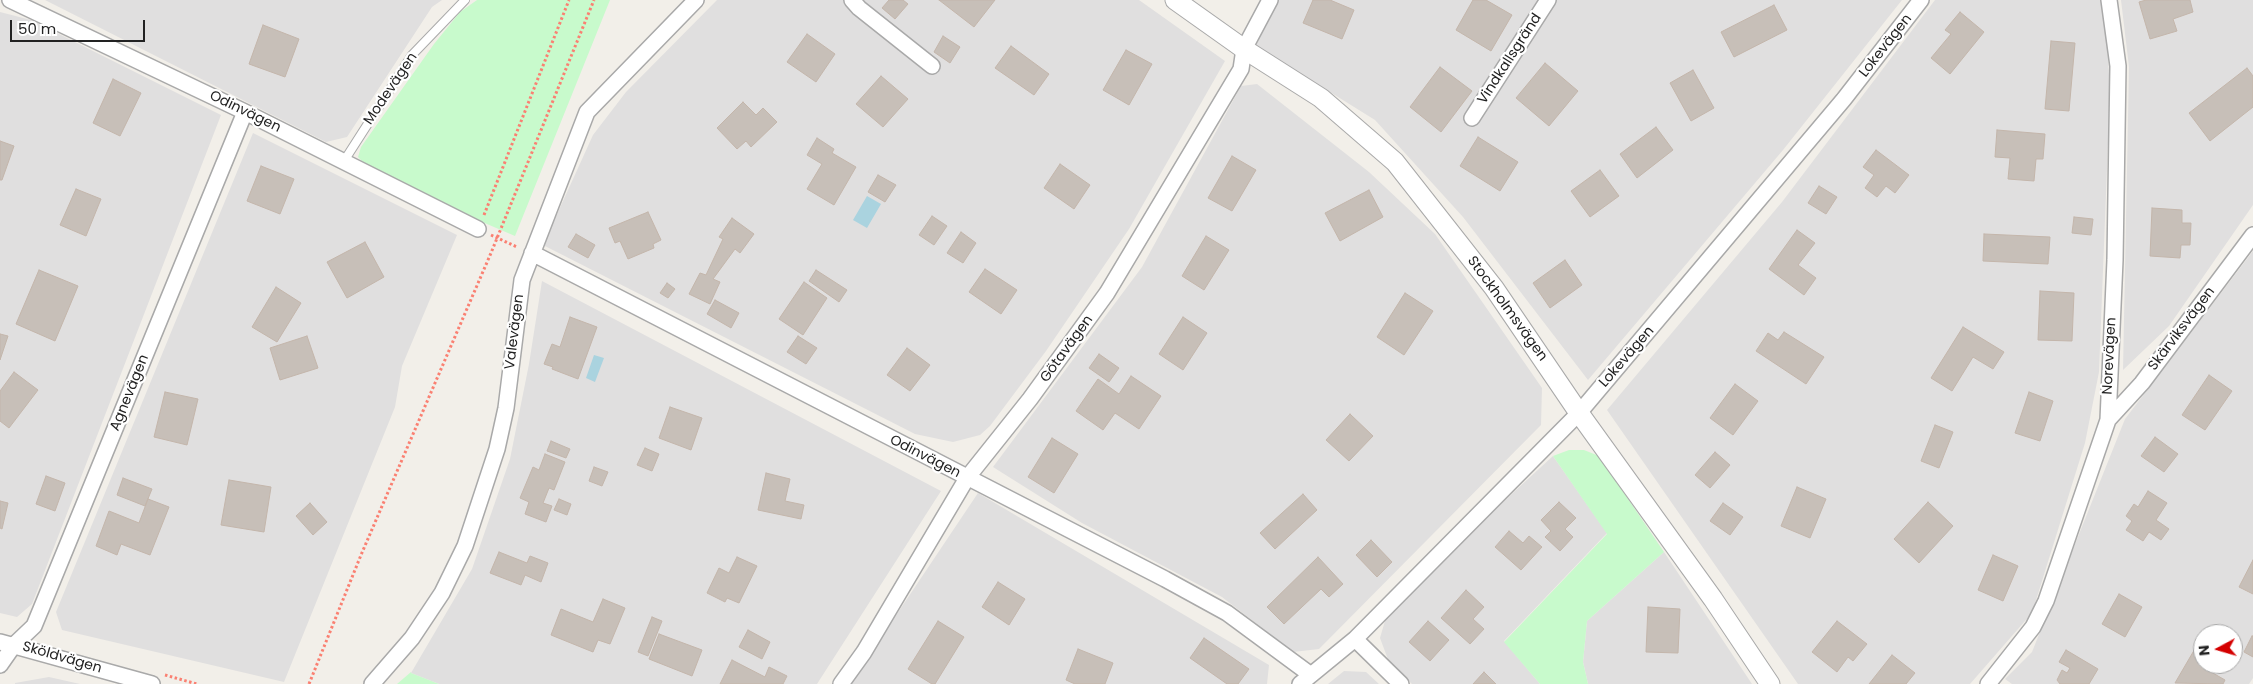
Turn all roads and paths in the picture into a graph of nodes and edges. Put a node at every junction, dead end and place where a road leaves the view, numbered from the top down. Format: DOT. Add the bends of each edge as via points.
graph roads {
  1 [pos="10,0"];
  2 [pos="465,0"];
  3 [pos="569,0"];
  4 [pos="594,0"];
  5 [pos="696,0"];
  6 [pos="852,0"];
  7 [pos="1175,0"];
  8 [pos="1270,0"];
  9 [pos="1548,0"];
  10 [pos="1921,0"];
  11 [pos="2109,0"];
  12 [pos="1244,49"];
  13 [pos="932,66"];
  14 [pos="246,112"];
  15 [pos="1472,118"];
  16 [pos="344,161"];
  17 [pos="478,229"];
  18 [pos="2253,235"];
  19 [pos="505,241"];
  20 [pos="517,246"];
  21 [pos="532,253"];
  22 [pos="1579,413"];
  23 [pos="2108,420"];
  24 [pos="967,478"];
  25 [pos="1355,639"];
  26 [pos="7,643"];
  27 [pos="0,664"];
  28 [pos="1305,679"];
  29 [pos="152,684"];
  30 [pos="309,684"];
  31 [pos="372,684"];
  32 [pos="841,684"];
  33 [pos="1401,684"];
  34 [pos="1770,684"];
  35 [pos="1988,684"];
  1 -- 14 [label="street, Odinvägen"];
  2 -- 16 [label="lane, Modevägen" via="412,55"];
  3 -- 17 [label="path"];
  4 -- 30 [label="path" via="491,254"];
  5 -- 21 [label="street, Valevägen" via="587,112"];
  6 -- 13 [label="street"];
  7 -- 12 [label="street, Stockholmsvägen"];
  8 -- 12 [label="street, Götavägen"];
  9 -- 15 [label="street, Vindkallsgränd"];
  10 -- 22 [label="street, Lokevägen" via="1844,99"];
  11 -- 23 [label="street, Norevägen" via="2118,66"];
  12 -- 22 [label="street, Stockholmsvägen" via="1321,98 1394,162 1494,288"];
  12 -- 24 [label="street, Götavägen" via="1241,69 1107,293 1030,400"];
  14 -- 16 [label="street, Odinvägen"];
  14 -- 26 [label="street, Agnevägen" via="34,626"];
  16 -- 17 [label="street, Odinvägen"];
  18 -- 23 [label="street, Skärviksvägen" via="2142,383"];
  19 -- 20 [label="path"];
  21 -- 24 [label="street, Odinvägen"];
  21 -- 31 [label="street, Valevägen" via="522,280 506,408 497,449 468,537 442,593 412,638"];
  22 -- 25 [label="street, Lokevägen"];
  22 -- 34 [label="street, Stockholmsvägen" via="1713,598"];
  23 -- 35 [label="street, Norevägen" via="2046,601 2033,626"];
  24 -- 28 [label="street, Odinvägen" via="1227,613"];
  24 -- 32 [label="street, Götavägen" via="864,652"];
  25 -- 28 [label="street, Lokevägen"];
  25 -- 33 [label="street"];
  26 -- 27 [label="street, Agnevägen"];
  26 -- 29 [label="street, Sköldvägen"];
}
